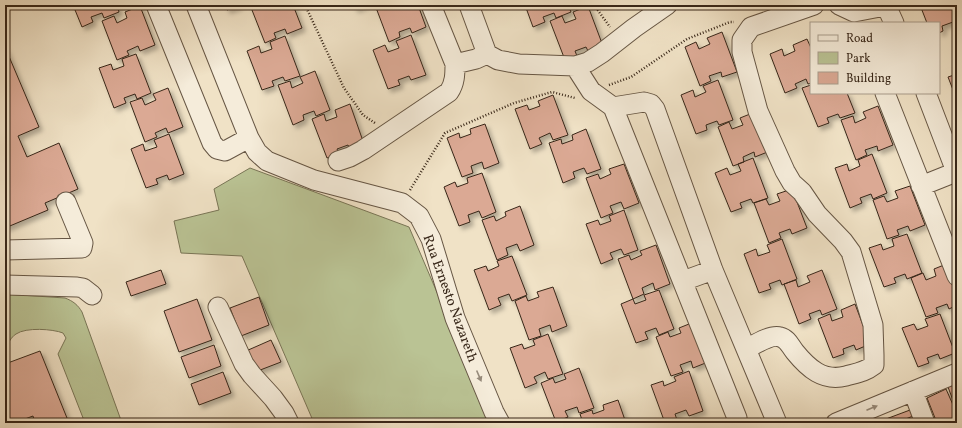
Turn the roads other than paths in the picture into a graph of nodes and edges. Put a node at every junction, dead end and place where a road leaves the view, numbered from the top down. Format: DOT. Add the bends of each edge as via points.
graph roads {
  1 [pos="156,5"];
  2 [pos="196,5"];
  3 [pos="431,5"];
  4 [pos="469,5"];
  5 [pos="667,5"];
  6 [pos="814,5"];
  7 [pos="850,13"];
  8 [pos="894,22"];
  9 [pos="487,54"];
  10 [pos="455,64"];
  11 [pos="575,66"];
  12 [pos="885,94"];
  13 [pos="926,94"];
  14 [pos="613,108"];
  15 [pos="249,138"];
  16 [pos="338,161"];
  17 [pos="956,173"];
  18 [pos="921,186"];
  19 [pos="66,202"];
  20 [pos="5,250"];
  21 [pos="713,270"];
  22 [pos="957,276"];
  23 [pos="683,281"];
  24 [pos="5,285"];
  25 [pos="92,295"];
  26 [pos="218,307"];
  27 [pos="746,349"];
  28 [pos="957,373"];
  29 [pos="913,391"];
  30 [pos="737,418"];
  31 [pos="289,423"];
  32 [pos="500,423"];
  33 [pos="777,423"];
  34 [pos="836,423"];
  35 [pos="925,423"];
  1 -- 15 [label="street" via="212,144 224,151"];
  2 -- 15 [label="street"];
  3 -- 10 [label="street"];
  4 -- 9 [label="street"];
  5 -- 11 [label="street" via="602,53 588,62"];
  6 -- 27 [label="street" via="751,27 742,40 742,52 758,111 785,171 817,214 851,252 873,325 874,365 866,371 839,378 823,377 810,369 787,340 779,336"];
  7 -- 8 [label="street" via="886,8"];
  9 -- 10 [label="street"];
  9 -- 11 [label="street" via="498,60 519,64"];
  10 -- 16 [label="street" via="453,85 449,92 350,157"];
  11 -- 14 [label="street" via="591,91"];
  12 -- 18 [label="street"];
  13 -- 17 [label="street"];
  14 -- 21 [label="street" via="644,102 655,108"];
  14 -- 23 [label="street"];
  15 -- 32 [label="street, Rua Ernesto Nazareth, one-way" via="267,161 280,167 314,180 402,202 419,216 431,239 455,318"];
  17 -- 18 [label="street"];
  18 -- 22 [label="street"];
  19 -- 20 [label="street" via="83,243 82,248"];
  21 -- 23 [label="street"];
  21 -- 27 [label="street"];
  23 -- 30 [label="street"];
  24 -- 25 [label="street" via="77,287"];
  26 -- 31 [label="street" via="244,364"];
  27 -- 33 [label="street"];
  28 -- 29 [label="street"];
  34 -- 29 [label="street, one-way"];
  29 -- 35 [label="street"];
}
